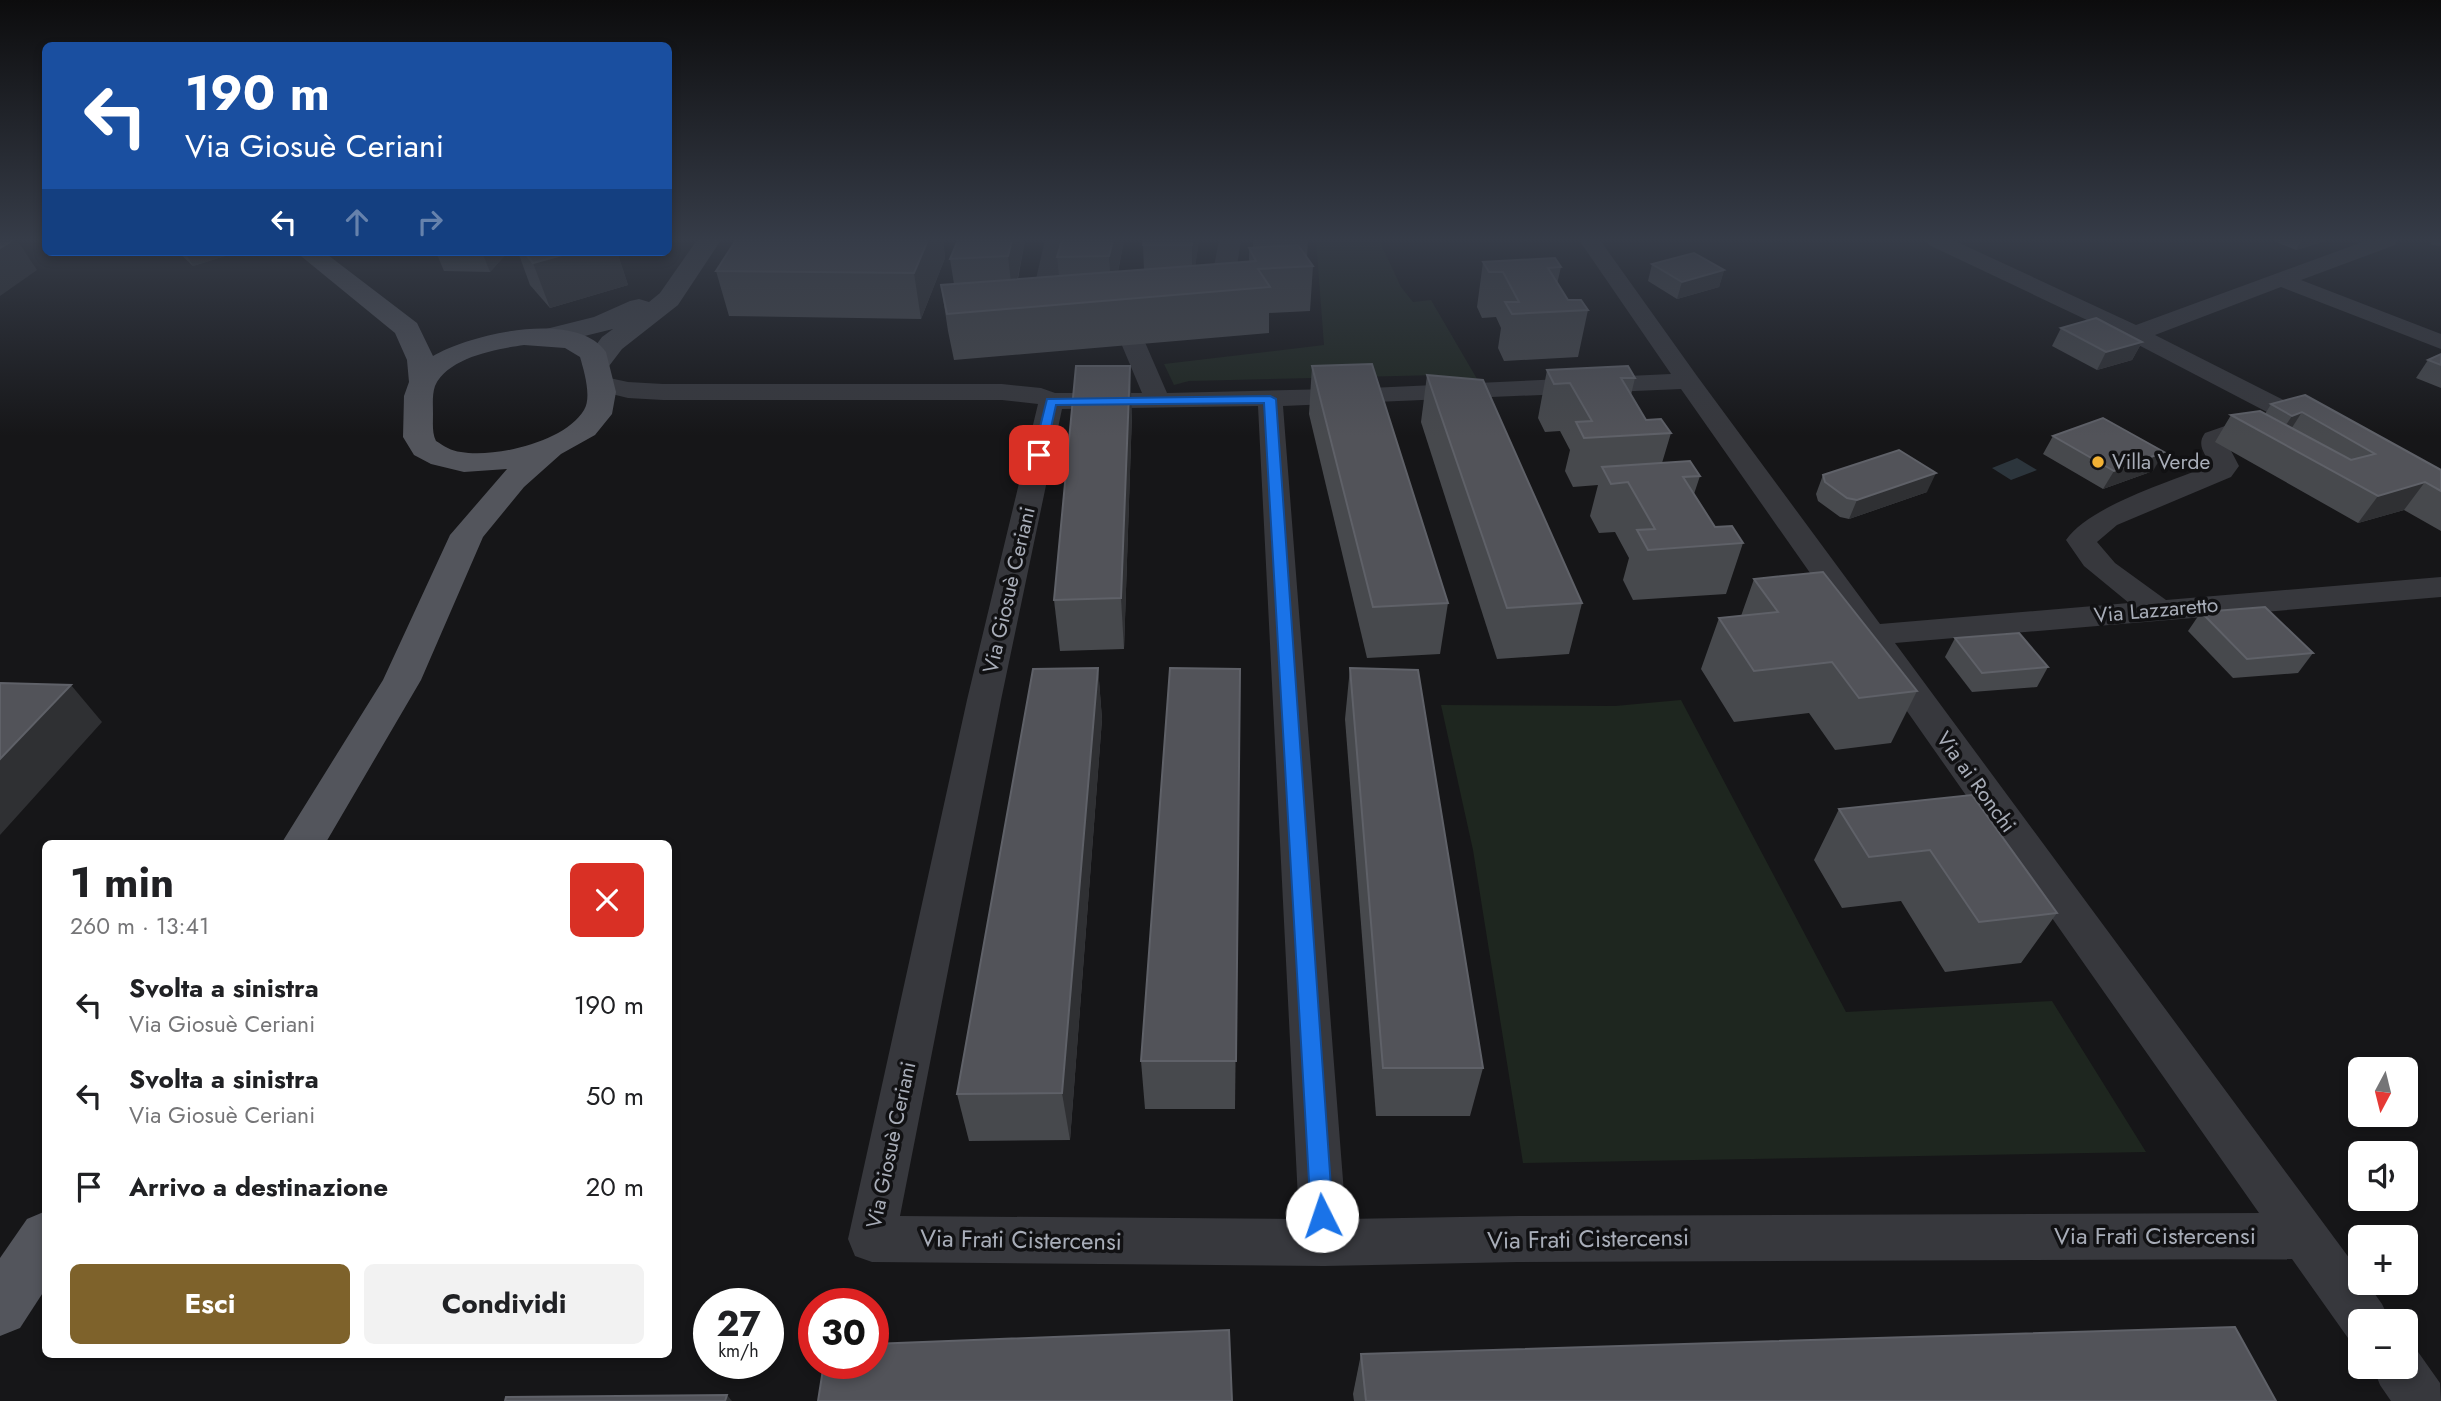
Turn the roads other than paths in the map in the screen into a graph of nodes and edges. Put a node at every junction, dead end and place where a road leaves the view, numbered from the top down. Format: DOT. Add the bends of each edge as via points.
graph roads {
  1 [pos="377,305"];
  2 [pos="641,305"];
  3 [pos="662,305"];
  4 [pos="1042,305"];
  5 [pos="1208,305"];
  6 [pos="1635,305"];
  7 [pos="2075,305"];
  8 [pos="2211,305"];
  9 [pos="2349,305"];
  10 [pos="1195,307"];
  11 [pos="1146,314"];
  12 [pos="1094,317"];
  13 [pos="1122,317"];
  14 [pos="1066,318"];
  15 [pos="407,329"];
  16 [pos="2135,334"];
  17 [pos="548,337"];
  18 [pos="497,342"];
  19 [pos="2441,342"];
  20 [pos="598,374"];
  21 [pos="1688,381"];
  22 [pos="423,382"];
  23 [pos="1270,399"];
  24 [pos="1051,401"];
  25 [pos="1158,401"];
  26 [pos="2289,412"];
  27 [pos="2336,438"];
  28 [pos="556,445"];
  29 [pos="439,456"];
  30 [pos="467,535"];
  31 [pos="2441,587"];
  32 [pos="2159,610"];
  33 [pos="1870,635"];
  34 [pos="305,840"];
  35 [pos="2304,1236"];
  36 [pos="872,1239"];
  37 [pos="1324,1243"];
  38 [pos="42,1244"];
  39 [pos="0,1308"];
  40 [pos="2356,1309"];
  41 [pos="2406,1379"];
  42 [pos="2422,1401"];
  1 -- 15 [label="main road"];
  2 -- 17 [label="street" via="604,323"];
  3 -- 20 [label="street" via="612,343"];
  4 -- 14 [label="street" via="1039,318"];
  5 -- 10 [label="street"];
  6 -- 21 [label="street, Via ai Ronchi"];
  7 -- 16 [label="street"];
  8 -- 16 [label="street"];
  9 -- 19 [label="street"];
  11 -- 13 [label="street"];
  12 -- 13 [label="street"];
  13 -- 25 [label="street"];
  15 -- 18 [label="main road" via="446,339"];
  15 -- 22 [label="main road" via="421,360"];
  16 -- 26 [label="street"];
  17 -- 18 [label="main road"];
  17 -- 20 [label="main road" via="579,343 592,352"];
  18 -- 22 [label="main road" via="456,356"];
  20 -- 24 [label="street" via="628,390 1002,392"];
  20 -- 28 [label="main road" via="602,399 598,413"];
  21 -- 23 [label="street"];
  21 -- 33 [label="street, Via ai Ronchi"];
  22 -- 29 [label="main road" via="418,395 418,433 425,448"];
  23 -- 25 [label="street"];
  23 -- 37 [label="street"];
  24 -- 25 [label="street"];
  24 -- 36 [label="street, Via Giosuè Ceriani"];
  26 -- 27 [label="street"];
  26 -- 32 [label="street" via="2218,436 2214,447 2225,466 2221,471 2107,519 2081,540 2106,570"];
  28 -- 29 [label="main road" via="492,462"];
  28 -- 30 [label="main road" via="513,480"];
  29 -- 30 [label="main road" via="462,492"];
  30 -- 34 [label="main road" via="402,680"];
  31 -- 32 [label="street, Via Lazzaretto"];
  32 -- 33 [label="street, Via Lazzaretto"];
  33 -- 35 [label="street, Via ai Ronchi"];
  35 -- 37 [label="street, Via Frati Cistercensi"];
  35 -- 40 [label="street, Via ai Ronchi"];
  36 -- 37 [label="street, Via Frati Cistercensi"];
  38 -- 39 [label="main road"];
  41 -- 42 [label="street"];
}
